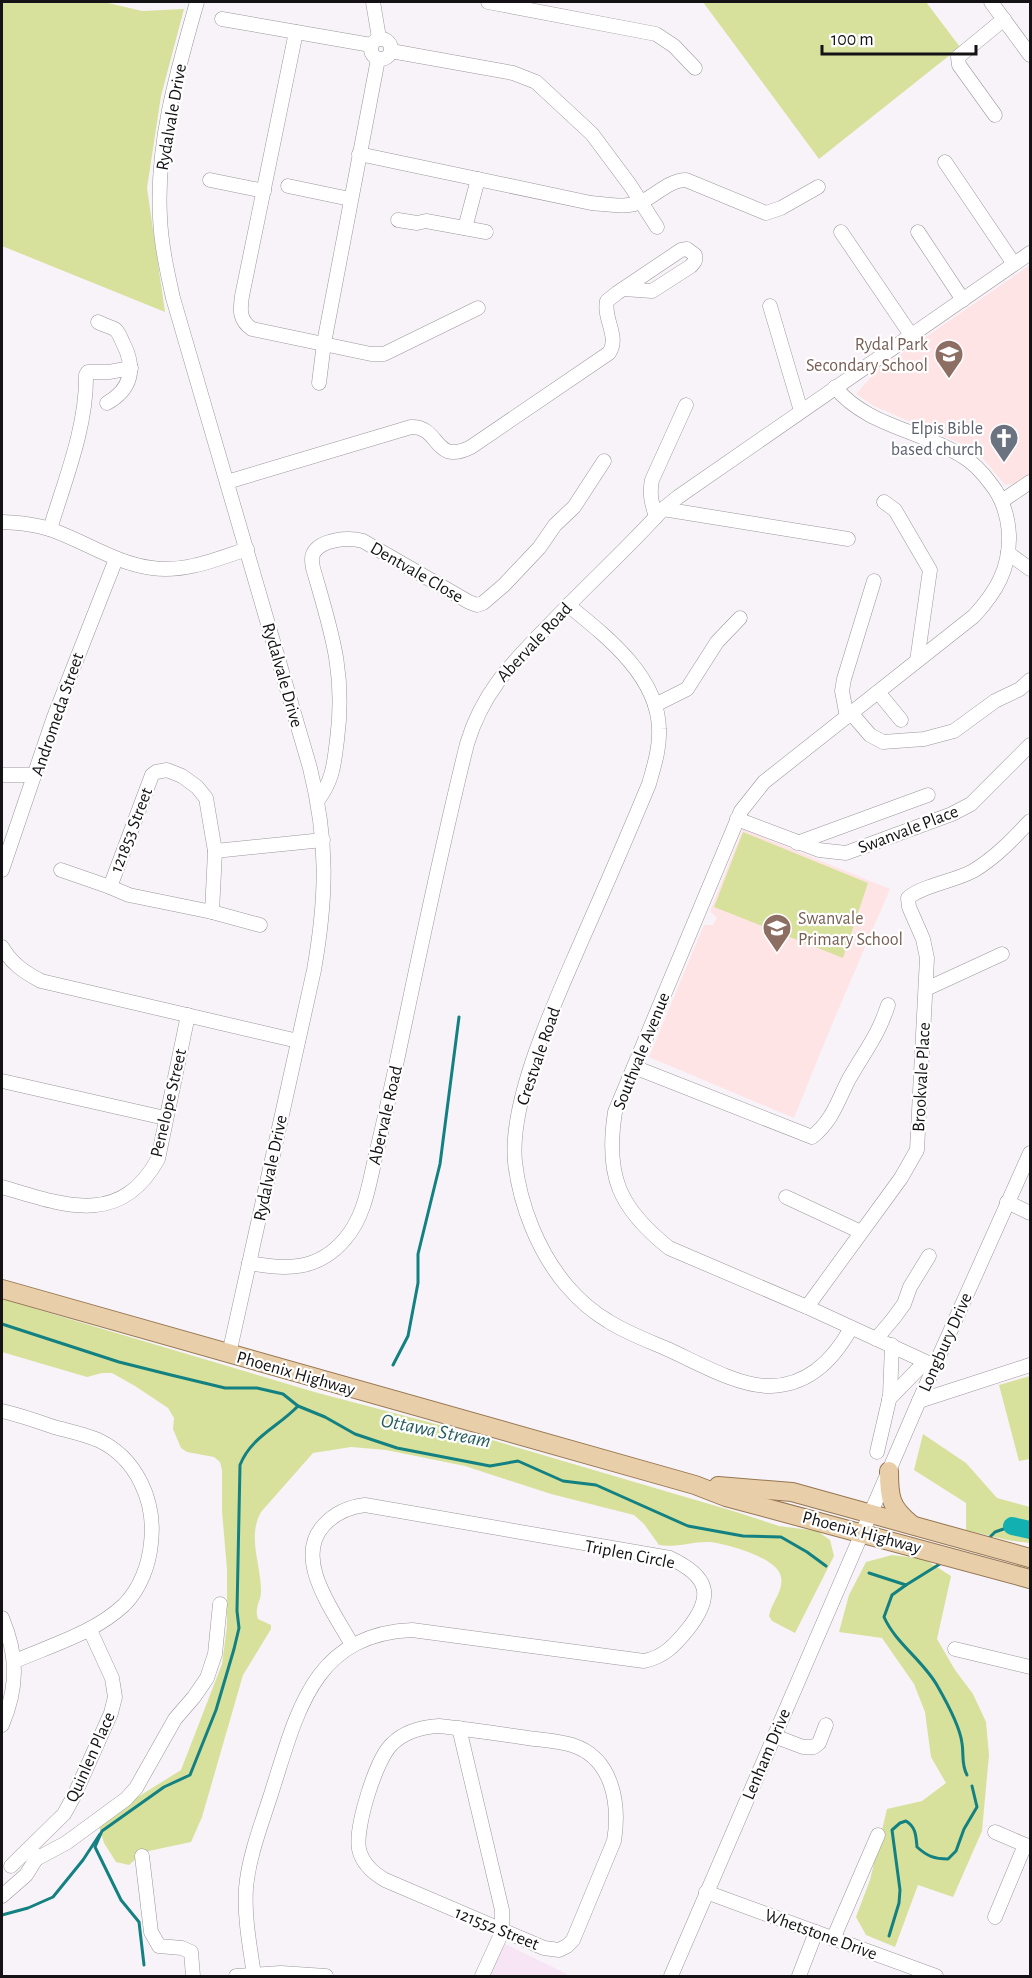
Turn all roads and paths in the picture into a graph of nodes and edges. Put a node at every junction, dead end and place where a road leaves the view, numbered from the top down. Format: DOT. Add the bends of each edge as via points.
graph roads {
  1 [pos="197,2"];
  2 [pos="373,2"];
  3 [pos="488,2"];
  4 [pos="991,2"];
  5 [pos="222,19"];
  6 [pos="1004,19"];
  7 [pos="296,32"];
  8 [pos="375,42"];
  9 [pos="391,51"];
  10 [pos="1030,55"];
  11 [pos="378,59"];
  12 [pos="695,68"];
  13 [pos="995,115"];
  14 [pos="359,154"];
  15 [pos="945,162"];
  16 [pos="478,179"];
  17 [pos="210,180"];
  18 [pos="630,185"];
  19 [pos="288,186"];
  20 [pos="818,187"];
  21 [pos="264,191"];
  22 [pos="350,199"];
  23 [pos="641,203"];
  24 [pos="621,206"];
  25 [pos="398,220"];
  26 [pos="657,227"];
  27 [pos="465,228"];
  28 [pos="486,232"];
  29 [pos="841,232"];
  30 [pos="918,232"];
  31 [pos="1030,253"];
  32 [pos="1014,264"];
  33 [pos="624,289"];
  34 [pos="963,300"];
  35 [pos="770,306"];
  36 [pos="478,308"];
  37 [pos="98,322"];
  38 [pos="911,335"];
  39 [pos="324,343"];
  40 [pos="130,368"];
  41 [pos="319,383"];
  42 [pos="835,387"];
  43 [pos="107,403"];
  44 [pos="686,405"];
  45 [pos="801,411"];
  46 [pos="604,461"];
  47 [pos="227,482"];
  48 [pos="1030,482"];
  49 [pos="1002,501"];
  50 [pos="884,502"];
  51 [pos="660,513"];
  52 [pos="2,522"];
  53 [pos="50,529"];
  54 [pos="848,539"];
  55 [pos="247,549"];
  56 [pos="1008,553"];
  57 [pos="116,559"];
  58 [pos="1030,569"];
  59 [pos="874,581"];
  60 [pos="568,605"];
  61 [pos="740,618"];
  62 [pos="917,661"];
  63 [pos="1030,680"];
  64 [pos="878,692"];
  65 [pos="655,705"];
  66 [pos="849,715"];
  67 [pos="901,720"];
  68 [pos="1030,745"];
  69 [pos="2,775"];
  70 [pos="36,775"];
  71 [pos="928,795"];
  72 [pos="318,800"];
  73 [pos="736,819"];
  74 [pos="1030,821"];
  75 [pos="323,840"];
  76 [pos="796,843"];
  77 [pos="215,850"];
  78 [pos="2,870"];
  79 [pos="61,870"];
  80 [pos="110,886"];
  81 [pos="212,912"];
  82 [pos="261,925"];
  83 [pos="2,947"];
  84 [pos="1002,954"];
  85 [pos="926,989"];
  86 [pos="888,1005"];
  87 [pos="188,1015"];
  88 [pos="298,1041"];
  89 [pos="634,1067"];
  90 [pos="2,1081"];
  91 [pos="165,1118"];
  92 [pos="1030,1153"];
  93 [pos="2,1187"];
  94 [pos="786,1197"];
  95 [pos="1007,1202"];
  96 [pos="1030,1213"];
  97 [pos="861,1232"];
  98 [pos="929,1256"];
  99 [pos="249,1263"];
  100 [pos="2,1289"];
  101 [pos="807,1307"];
  102 [pos="851,1328"];
  103 [pos="876,1339"];
  104 [pos="892,1346"];
  105 [pos="229,1354"];
  106 [pos="930,1364"];
  107 [pos="1030,1365"];
  108 [pos="889,1400"];
  109 [pos="919,1401"];
  110 [pos="2,1411"];
  111 [pos="877,1452"];
  112 [pos="889,1471"];
  113 [pos="695,1485"];
  114 [pos="871,1514"];
  115 [pos="914,1527"];
  116 [pos="863,1532"];
  117 [pos="1030,1558"];
  118 [pos="1030,1579"];
  119 [pos="220,1604"];
  120 [pos="2,1618"];
  121 [pos="90,1630"];
  122 [pos="352,1645"];
  123 [pos="955,1649"];
  124 [pos="15,1661"];
  125 [pos="1030,1667"];
  126 [pos="2,1725"];
  127 [pos="826,1725"];
  128 [pos="459,1728"];
  129 [pos="774,1736"];
  130 [pos="995,1832"];
  131 [pos="878,1835"];
  132 [pos="1028,1846"];
  133 [pos="33,1854"];
  134 [pos="142,1856"];
  135 [pos="10,1866"];
  136 [pos="706,1892"];
  137 [pos="2,1896"];
  138 [pos="995,1917"];
  139 [pos="502,1932"];
  140 [pos="816,1932"];
  141 [pos="833,1938"];
  142 [pos="254,1975"];
  143 [pos="193,1977"];
  144 [pos="236,1977"];
  145 [pos="326,1977"];
  146 [pos="482,1977"];
  147 [pos="671,1977"];
  148 [pos="799,1977"];
  149 [pos="936,1977"];
  1 -- 47 [label="street, Rydalvale Drive" via="170,103 160,168 160,216 173,298"];
  2 -- 8 [label="street"];
  3 -- 12 [label="street" via="656,34"];
  4 -- 6 [label="street"];
  5 -- 7 [label="street"];
  6 -- 10 [label="street"];
  6 -- 13 [label="street" via="958,57"];
  7 -- 8 [label="street"];
  7 -- 21 [label="street"];
  8 -- 9 [label="street" via="389,41"];
  8 -- 11 [label="street" via="371,51"];
  9 -- 11 [label="street" via="388,57"];
  9 -- 18 [label="street" via="513,73 536,82 592,134"];
  11 -- 14 [label="street"];
  14 -- 16 [label="street"];
  14 -- 22 [label="street"];
  15 -- 32 [label="street"];
  16 -- 24 [label="street"];
  16 -- 27 [label="street"];
  17 -- 21 [label="street"];
  18 -- 23 [label="street"];
  18 -- 24 [label="street"];
  19 -- 22 [label="street"];
  20 -- 23 [label="street" via="765,213 686,180 673,183"];
  21 -- 39 [label="street" via="242,296 242,319 252,329"];
  22 -- 39 [label="street"];
  23 -- 24 [label="street"];
  23 -- 26 [label="street"];
  25 -- 27 [label="street"];
  27 -- 28 [label="street"];
  29 -- 38 [label="street"];
  30 -- 34 [label="street"];
  31 -- 32 [label="street, Abervale Road"];
  32 -- 34 [label="street, Abervale Road"];
  33 -- 33 [label="street" via="681,250 692,250 695,255 691,266 652,291"];
  33 -- 47 [label="street" via="607,301 605,309 614,341 609,353 459,453 444,450 417,426"];
  34 -- 38 [label="street, Abervale Road"];
  35 -- 45 [label="street"];
  36 -- 39 [label="street" via="384,354"];
  37 -- 40 [label="street" via="116,330 128,352"];
  38 -- 42 [label="street, Abervale Road"];
  39 -- 41 [label="street"];
  40 -- 43 [label="street" via="128,382 118,397"];
  40 -- 53 [label="street" via="86,375 74,450"];
  42 -- 45 [label="street, Abervale Road"];
  42 -- 49 [label="street, Southvale Avenue" via="859,410 963,456 982,471"];
  44 -- 51 [label="street" via="652,480 651,502"];
  45 -- 51 [label="street, Abervale Road" via="694,484"];
  46 -- 72 [label="street, Dentvale Close" via="574,507 539,548 504,585 477,605 363,541 332,542 314,551 313,568 335,647 341,695 333,771"];
  47 -- 55 [label="street, Rydalvale Drive"];
  48 -- 49 [label="street"];
  49 -- 56 [label="street, Southvale Avenue" via="1008,523"];
  50 -- 62 [label="street" via="895,510 930,570"];
  51 -- 54 [label="street"];
  51 -- 60 [label="street, Abervale Road"];
  52 -- 53 [label="street"];
  53 -- 57 [label="street"];
  55 -- 57 [label="street" via="195,566 153,568"];
  55 -- 72 [label="street, Rydalvale Drive"];
  56 -- 58 [label="street"];
  56 -- 62 [label="street, Southvale Avenue" via="999,584 988,600 974,616"];
  57 -- 70 [label="street, Andromeda Street" via="65,687"];
  59 -- 66 [label="street" via="844,679 842,691"];
  60 -- 65 [label="street, Crestvale Road" via="621,653 644,680"];
  60 -- 99 [label="street, Abervale Road" via="501,675 472,728 362,1211 334,1250 319,1260 286,1268"];
  61 -- 65 [label="street" via="717,642 687,689"];
  62 -- 64 [label="street, Southvale Avenue"];
  63 -- 66 [label="street" via="954,731 924,739 884,742 870,735"];
  64 -- 66 [label="street, Southvale Avenue"];
  64 -- 67 [label="street"];
  65 -- 102 [label="street, Crestvale Road" via="659,729 649,784 561,989 526,1083 515,1135 515,1160 523,1201 552,1265 586,1305 608,1322 726,1375 770,1386 809,1376 842,1345"];
  66 -- 73 [label="street, Southvale Avenue" via="764,782"];
  68 -- 76 [label="street, Swanvale Place" via="979,798 952,814 846,853"];
  69 -- 70 [label="street"];
  70 -- 78 [label="street, Andromeda Street"];
  71 -- 76 [label="street, Swanvale Place"];
  72 -- 75 [label="street, Rydalvale Drive"];
  73 -- 76 [label="street, Swanvale Place"];
  73 -- 89 [label="street, Southvale Avenue"];
  74 -- 85 [label="street, Brookvale Place" via="973,871 911,895 907,902 927,958"];
  75 -- 77 [label="street"];
  75 -- 88 [label="street, Rydalvale Drive" via="324,904"];
  77 -- 80 [label="street, 121853 Street" via="202,792 182,776 167,770 156,772"];
  77 -- 81 [label="street, 121853 Street"];
  79 -- 80 [label="street"];
  80 -- 81 [label="street" via="129,895"];
  81 -- 82 [label="street"];
  83 -- 87 [label="street" via="9,960 41,981"];
  84 -- 85 [label="street"];
  85 -- 97 [label="street, Brookvale Place" via="917,1150"];
  86 -- 89 [label="street" via="876,1038 849,1079 832,1116 812,1137"];
  87 -- 88 [label="street"];
  87 -- 91 [label="street, Penelope Street"];
  88 -- 99 [label="street, Rydalvale Drive"];
  89 -- 101 [label="street, Southvale Avenue" via="615,1112 611,1152 620,1192 633,1215 669,1248"];
  90 -- 91 [label="street"];
  91 -- 93 [label="street, Penelope Street" via="158,1159 148,1177 131,1194 116,1201 83,1206 64,1204"];
  92 -- 95 [label="street, Longbury Drive"];
  94 -- 97 [label="street"];
  95 -- 96 [label="street"];
  95 -- 106 [label="street, Longbury Drive"];
  97 -- 101 [label="street, Brookvale Place"];
  98 -- 103 [label="street" via="904,1304"];
  99 -- 105 [label="street, Rydalvale Drive"];
  100 -- 105 [label="main road, Phoenix Highway"];
  101 -- 102 [label="street, Southvale Avenue"];
  102 -- 103 [label="street, Southvale Avenue"];
  103 -- 104 [label="street, Southvale Avenue"];
  104 -- 106 [label="street, Southvale Avenue"];
  104 -- 108 [label="street"];
  105 -- 113 [label="main road, Phoenix Highway"];
  106 -- 108 [label="street"];
  106 -- 109 [label="street, Longbury Drive"];
  107 -- 109 [label="street"];
  108 -- 111 [label="street"];
  109 -- 112 [label="street, Longbury Drive"];
  110 -- 121 [label="street" via="98,1440 116,1450 146,1494 152,1534 142,1577 123,1606"];
  112 -- 114 [label="street, Longbury Drive"];
  112 -- 115 [label="main road" via="893,1505"];
  113 -- 114 [label="main road, Phoenix Highway" via="792,1492"];
  113 -- 116 [label="main road, Phoenix Highway" via="746,1503"];
  114 -- 115 [label="main road, Phoenix Highway"];
  114 -- 116 [label="street, Longbury Drive"];
  115 -- 117 [label="main road, Phoenix Highway"];
  116 -- 118 [label="main road, Phoenix Highway"];
  116 -- 129 [label="street, Lenham Drive"];
  119 -- 133 [label="street" via="215,1654 207,1678 175,1719 136,1788 66,1843"];
  120 -- 124 [label="street"];
  121 -- 124 [label="street"];
  121 -- 133 [label="street, Quinlen Place" via="112,1678 115,1697 111,1713 74,1796"];
  122 -- 122 [label="street, Triplen Circle" via="384,1633 412,1630 644,1661 666,1653 686,1632 703,1605 704,1591 693,1570 670,1558 356,1506 345,1509 320,1530 312,1561 321,1589"];
  122 -- 142 [label="street, Triplen Circle" via="324,1669 306,1694 256,1843 246,1889"];
  123 -- 125 [label="street"];
  124 -- 126 [label="street" via="11,1700"];
  127 -- 129 [label="street" via="814,1747"];
  128 -- 139 [label="street" via="501,1903"];
  128 -- 139 [label="street, 121552 Street" via="425,1727 399,1738 386,1750 359,1827 359,1851 374,1874 384,1880"];
  128 -- 139 [label="street, 121552 Street" via="572,1745 596,1759 612,1784 614,1841 573,1940 559,1950 551,1950"];
  129 -- 136 [label="street, Lenham Drive"];
  130 -- 132 [label="street"];
  131 -- 141 [label="street"];
  132 -- 138 [label="street"];
  133 -- 135 [label="street, Quinlen Place"];
  133 -- 137 [label="street" via="26,1875"];
  134 -- 143 [label="street" via="151,1932 159,1946 191,1952"];
  136 -- 140 [label="street, Whetstone Drive"];
  136 -- 147 [label="street, Lenham Drive"];
  139 -- 146 [label="street"];
  140 -- 141 [label="street, Whetstone Drive"];
  140 -- 148 [label="street"];
  141 -- 149 [label="street, Whetstone Drive"];
  142 -- 144 [label="street"];
  142 -- 145 [label="street"];
}
